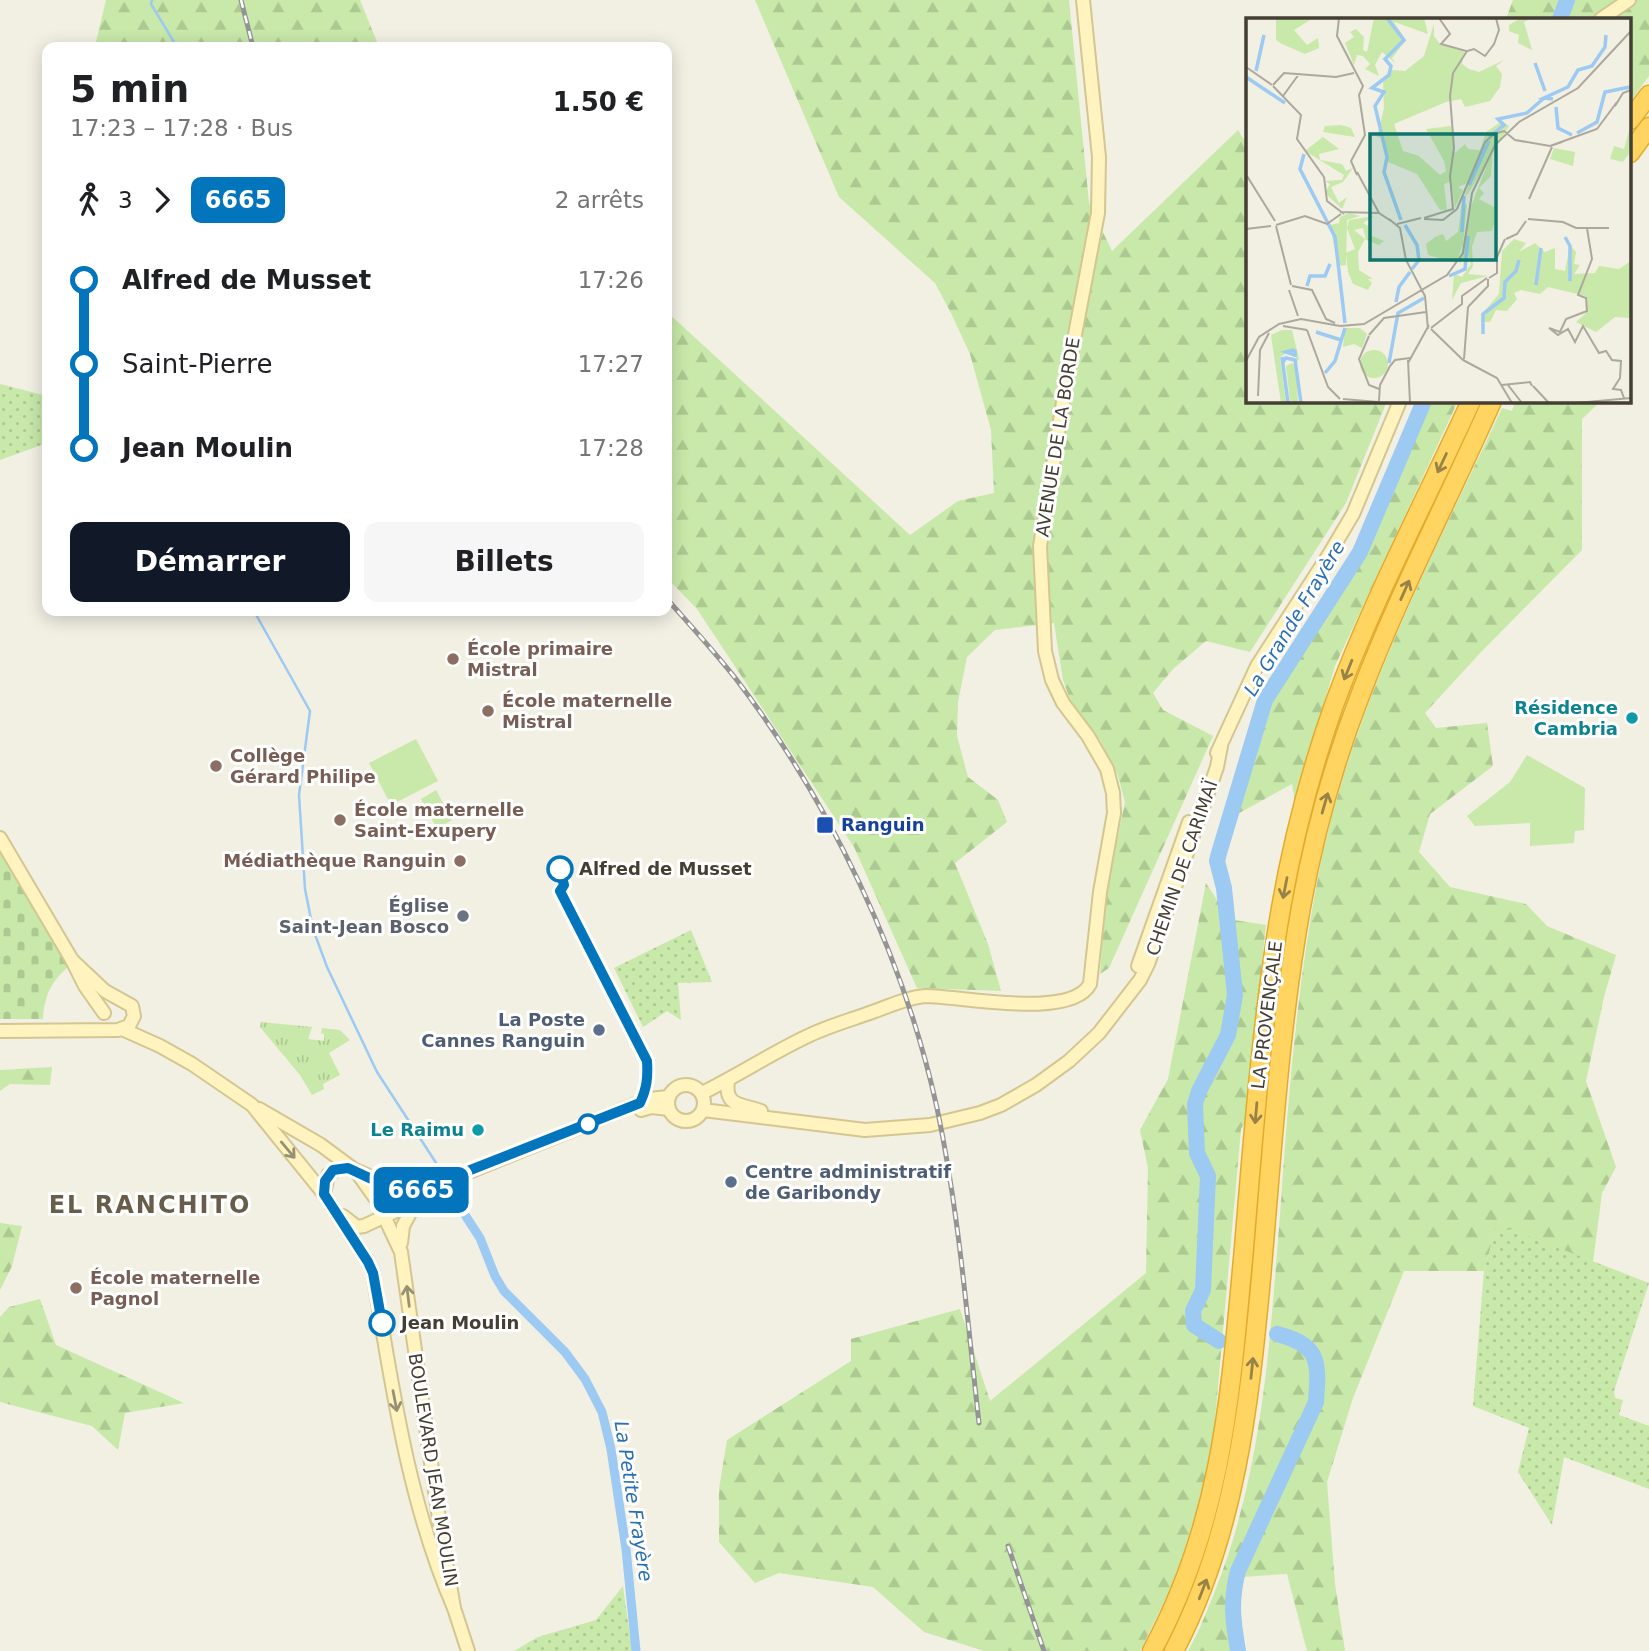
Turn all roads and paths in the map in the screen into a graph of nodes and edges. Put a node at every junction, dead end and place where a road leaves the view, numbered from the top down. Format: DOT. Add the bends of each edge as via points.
graph roads {
  1 [pos="1083,0"];
  2 [pos="1629,0"];
  3 [pos="1602,18"];
  4 [pos="1649,95"];
  5 [pos="1632,117"];
  6 [pos="1649,127"];
  7 [pos="1632,150"];
  8 [pos="1400,402"];
  9 [pos="1471,402"];
  10 [pos="1492,402"];
  11 [pos="0,838"];
  12 [pos="72,960"];
  13 [pos="119,999"];
  14 [pos="104,1015"];
  15 [pos="134,1016"];
  16 [pos="82,1029"];
  17 [pos="118,1029"];
  18 [pos="0,1031"];
  19 [pos="160,1046"];
  20 [pos="728,1081"];
  21 [pos="702,1093"];
  22 [pos="668,1103"];
  23 [pos="253,1105"];
  24 [pos="703,1110"];
  25 [pos="767,1116"];
  26 [pos="356,1171"];
  27 [pos="324,1194"];
  28 [pos="416,1202"];
  29 [pos="335,1209"];
  30 [pos="386,1216"];
  31 [pos="401,1252"];
  32 [pos="454,1608"];
  33 [pos="468,1651"];
  34 [pos="1152,1651"];
  35 [pos="1174,1651"];
  1 -- 20 [label="street, AVENUE DE LA BORDE" via="1099,158 1098,213 1040,545 1045,651 1052,680 1107,769 1114,793 1090,984 1080,996 1066,1000 1015,1004 928,996 906,1000 812,1034"];
  2 -- 3 [label="street"];
  4 -- 5 [label="highway"];
  6 -- 7 [label="highway"];
  8 -- 25 [label="street, CHEMIN DE CARIMAÏ" via="1353,514 1257,666 1210,765 1134,985 1099,1033 1036,1085 980,1113 884,1130"];
  9 -- 34 [label="highway, LA PROVENÇALE, one-way" via="1359,644 1334,706 1304,807 1267,997 1232,1371 1218,1469 1196,1551"];
  35 -- 10 [label="highway, LA PROVENÇALE, one-way" via="1214,1559 1242,1441 1282,1045 1310,859 1361,692"];
  11 -- 12 [label="street"];
  12 -- 13 [label="street"];
  12 -- 14 [label="street"];
  13 -- 14 [label="street" via="109,1003"];
  13 -- 15 [label="street" via="129,1003"];
  14 -- 16 [label="street"];
  14 -- 17 [label="street" via="109,1026"];
  15 -- 17 [label="street" via="129,1026"];
  15 -- 19 [label="street"];
  16 -- 17 [label="street"];
  16 -- 18 [label="street"];
  17 -- 19 [label="street"];
  19 -- 23 [label="street"];
  20 -- 21 [label="street"];
  20 -- 25 [label="street, CHEMIN DE CARIMAÏ" via="727,1094 733,1102"];
  21 -- 22 [label="street" via="684,1084 675,1088"];
  21 -- 24 [label="street"];
  22 -- 24 [label="street" via="677,1119 697,1118"];
  22 -- 26 [label="street" via="640,1103 417,1191 395,1190"];
  22 -- 28 [label="street"];
  23 -- 26 [label="street, BOULEVARD JEAN MOULIN"];
  23 -- 27 [label="street, one-way"];
  24 -- 25 [label="street, CHEMIN DE CARIMAÏ"];
  26 -- 27 [label="street" via="333,1170 325,1181"];
  26 -- 30 [label="street, BOULEVARD JEAN MOULIN"];
  27 -- 29 [label="street"];
  28 -- 30 [label="street"];
  28 -- 31 [label="street" via="402,1226"];
  29 -- 30 [label="street" via="357,1227"];
  29 -- 32 [label="street, one-way" via="373,1273 410,1472 429,1546"];
  30 -- 31 [label="street, BOULEVARD JEAN MOULIN"];
  32 -- 31 [label="street, BOULEVARD JEAN MOULIN, one-way"];
  32 -- 33 [label="street, BOULEVARD JEAN MOULIN"];
}
